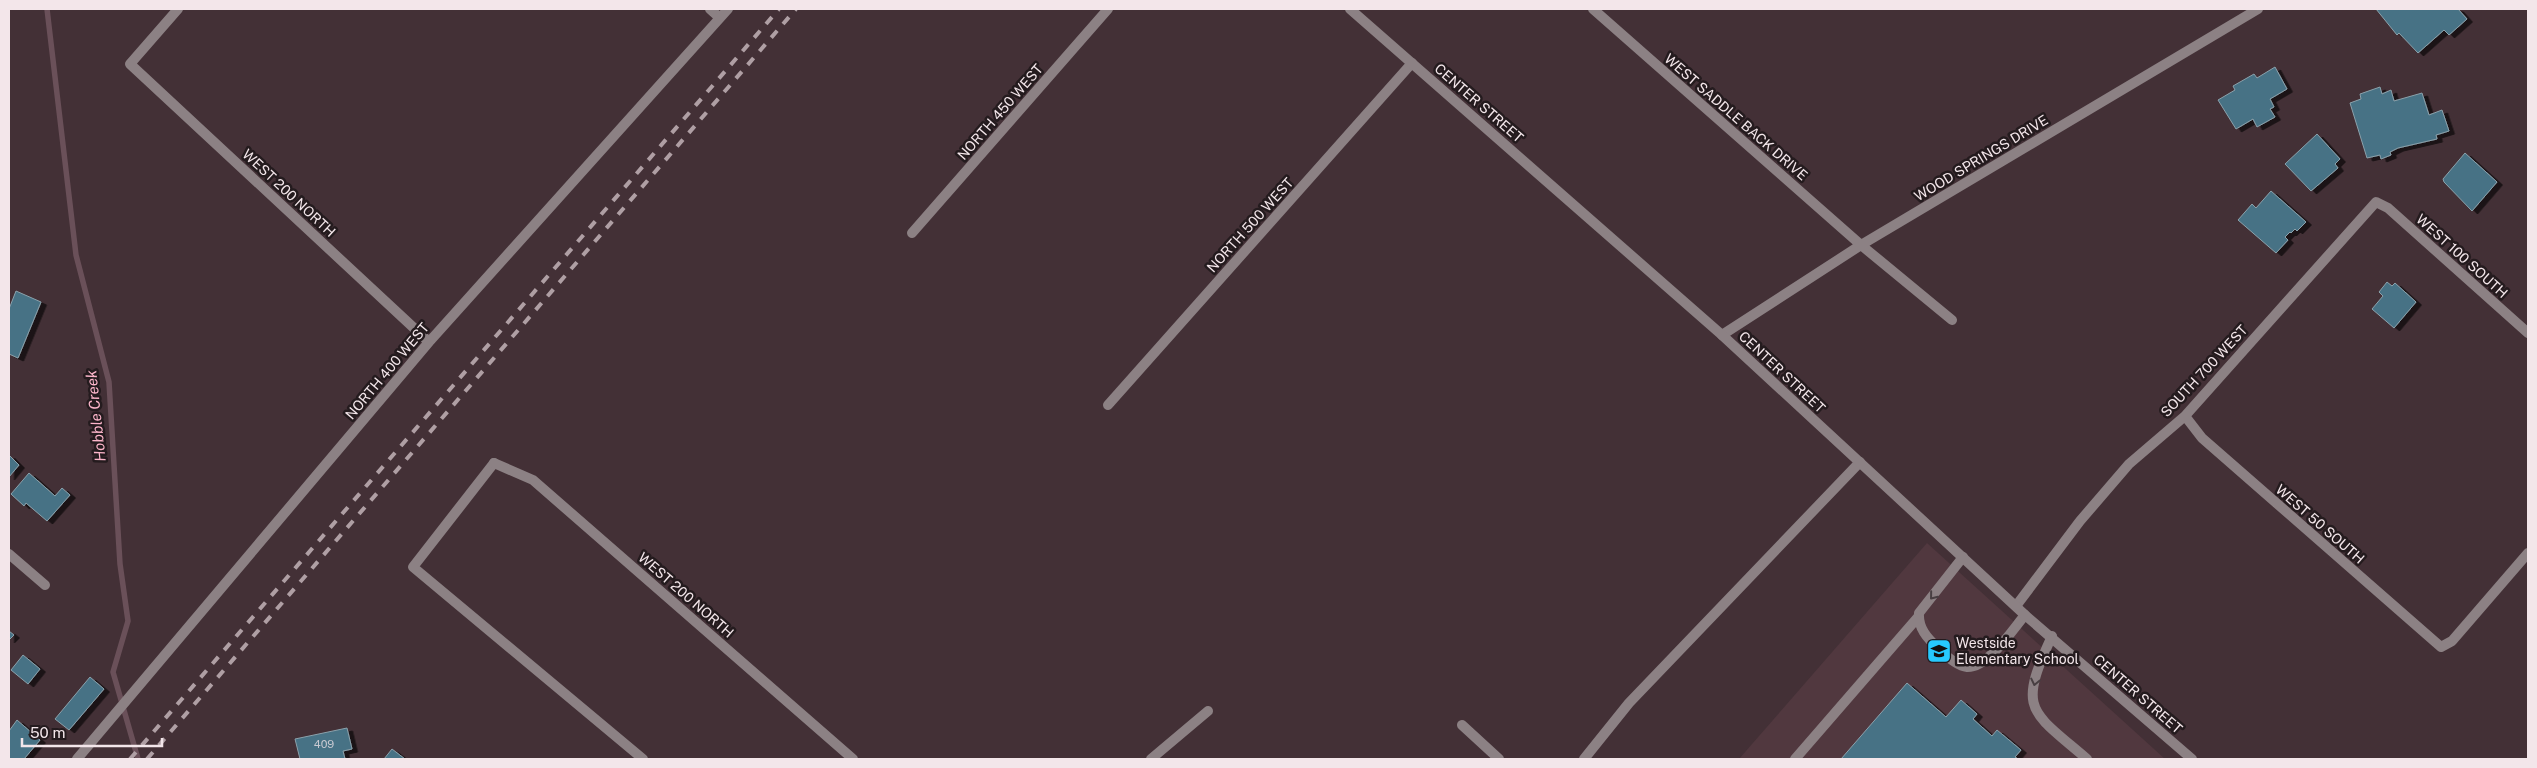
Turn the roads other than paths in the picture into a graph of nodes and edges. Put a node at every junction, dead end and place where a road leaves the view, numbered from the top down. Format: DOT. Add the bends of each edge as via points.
graph roads {
  1 [pos="178,9"];
  2 [pos="710,9"];
  3 [pos="728,9"];
  4 [pos="1108,9"];
  5 [pos="1350,9"];
  6 [pos="1593,9"];
  7 [pos="2258,9"];
  8 [pos="720,18"];
  9 [pos="1412,62"];
  10 [pos="2376,202"];
  11 [pos="912,234"];
  12 [pos="1861,245"];
  13 [pos="1952,320"];
  14 [pos="2528,333"];
  15 [pos="1722,335"];
  16 [pos="429,342"];
  17 [pos="1108,405"];
  18 [pos="2185,416"];
  19 [pos="1860,462"];
  20 [pos="2528,553"];
  21 [pos="9,554"];
  22 [pos="1963,558"];
  23 [pos="45,585"];
  24 [pos="2016,606"];
  25 [pos="2026,615"];
  26 [pos="1919,616"];
  27 [pos="2052,636"];
  28 [pos="1208,712"];
  29 [pos="1462,725"];
  30 [pos="2185,757"];
  31 [pos="76,759"];
  32 [pos="643,759"];
  33 [pos="853,759"];
  34 [pos="1151,759"];
  35 [pos="1499,759"];
  36 [pos="1584,759"];
  37 [pos="1795,759"];
  38 [pos="2087,759"];
  1 -- 16 [label="street, WEST 200 NORTH" via="130,64"];
  2 -- 8 [label="street"];
  3 -- 8 [label="street, NORTH 400 WEST"];
  4 -- 11 [label="street, NORTH 450 WEST"];
  5 -- 9 [label="street, CENTER STREET"];
  6 -- 12 [label="street, WEST SADDLE BACK DRIVE"];
  7 -- 12 [label="street, WOOD SPRINGS DRIVE"];
  8 -- 16 [label="street, NORTH 400 WEST"];
  9 -- 15 [label="street, CENTER STREET"];
  9 -- 17 [label="street, NORTH 500 WEST"];
  10 -- 14 [label="street, WEST 100 SOUTH" via="2388,208"];
  10 -- 18 [label="street, SOUTH 700 WEST"];
  12 -- 13 [label="street, WEST SADDLE BACK DRIVE"];
  12 -- 15 [label="street, WOOD SPRINGS DRIVE"];
  15 -- 19 [label="street, CENTER STREET"];
  16 -- 31 [label="street, NORTH 400 WEST"];
  18 -- 20 [label="street, WEST 50 SOUTH" via="2202,438 2441,647 2452,641"];
  18 -- 24 [label="street, SOUTH 700 WEST" via="2129,464 2080,521"];
  19 -- 22 [label="street, CENTER STREET"];
  19 -- 36 [label="street" via="1630,703"];
  21 -- 23 [label="street"];
  22 -- 24 [label="street, CENTER STREET"];
  22 -- 26 [label="street, one-way"];
  24 -- 25 [label="street, CENTER STREET"];
  25 -- 26 [label="street" via="1986,660 1968,667 1955,662 1929,640 1922,630"];
  25 -- 27 [label="street, CENTER STREET"];
  26 -- 37 [label="street"];
  27 -- 30 [label="street, CENTER STREET"];
  27 -- 38 [label="street, one-way" via="2039,663 2031,699 2041,720"];
  28 -- 34 [label="street"];
  29 -- 35 [label="street"];
  32 -- 33 [label="street, WEST 200 NORTH" via="413,567 494,463 533,480"];
}
